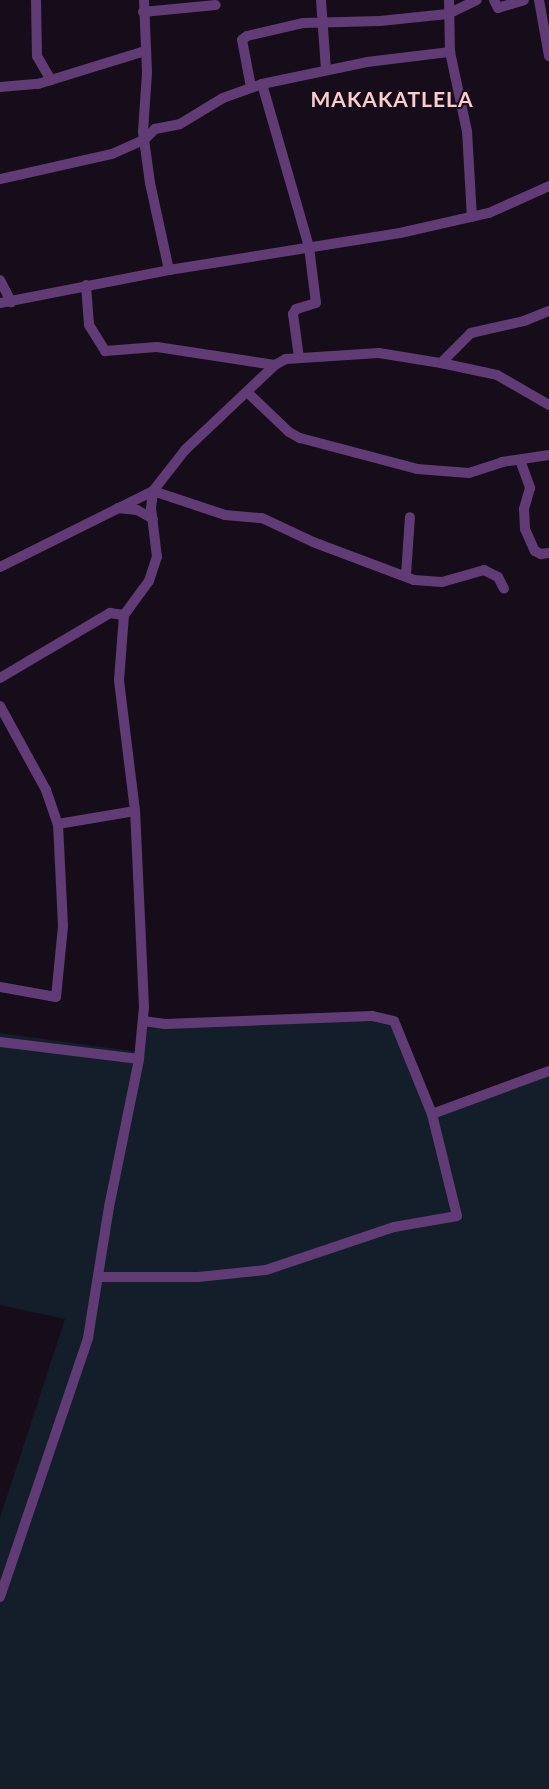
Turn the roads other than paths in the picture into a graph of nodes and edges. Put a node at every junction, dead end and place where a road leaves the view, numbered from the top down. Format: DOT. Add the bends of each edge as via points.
graph roads {
  1 [pos="36,0"];
  2 [pos="144,0"];
  3 [pos="321,0"];
  4 [pos="450,0"];
  5 [pos="477,0"];
  6 [pos="494,0"];
  7 [pos="524,0"];
  8 [pos="539,0"];
  9 [pos="216,6"];
  10 [pos="143,12"];
  11 [pos="448,14"];
  12 [pos="320,23"];
  13 [pos="145,51"];
  14 [pos="450,52"];
  15 [pos="549,56"];
  16 [pos="326,70"];
  17 [pos="51,80"];
  18 [pos="262,84"];
  19 [pos="0,87"];
  20 [pos="251,87"];
  21 [pos="143,114"];
  22 [pos="165,127"];
  23 [pos="144,140"];
  24 [pos="0,179"];
  25 [pos="549,186"];
  26 [pos="472,218"];
  27 [pos="309,247"];
  28 [pos="169,270"];
  29 [pos="0,280"];
  30 [pos="86,285"];
  31 [pos="5,302"];
  32 [pos="549,311"];
  33 [pos="299,357"];
  34 [pos="441,363"];
  35 [pos="275,365"];
  36 [pos="246,392"];
  37 [pos="549,405"];
  38 [pos="549,455"];
  39 [pos="520,460"];
  40 [pos="153,491"];
  41 [pos="114,508"];
  42 [pos="410,517"];
  43 [pos="153,519"];
  44 [pos="549,553"];
  45 [pos="0,567"];
  46 [pos="406,575"];
  47 [pos="504,589"];
  48 [pos="124,616"];
  49 [pos="0,678"];
  50 [pos="0,706"];
  51 [pos="135,811"];
  52 [pos="58,824"];
  53 [pos="0,988"];
  54 [pos="143,1021"];
  55 [pos="0,1042"];
  56 [pos="139,1059"];
  57 [pos="549,1071"];
  58 [pos="432,1114"];
  59 [pos="99,1276"];
  60 [pos="0,1597"];
  1 -- 17 [label="street" via="37,56"];
  2 -- 10 [label="street"];
  3 -- 12 [label="street"];
  4 -- 11 [label="street"];
  5 -- 11 [label="street"];
  6 -- 7 [label="street" via="499,8"];
  8 -- 15 [label="street"];
  9 -- 10 [label="street"];
  10 -- 13 [label="street"];
  11 -- 12 [label="street"];
  11 -- 14 [label="street"];
  12 -- 16 [label="street"];
  12 -- 20 [label="street" via="303,23 244,38"];
  13 -- 17 [label="street"];
  13 -- 21 [label="street" via="147,73"];
  14 -- 16 [label="street"];
  14 -- 26 [label="street" via="467,131"];
  16 -- 18 [label="street"];
  17 -- 19 [label="street"];
  18 -- 20 [label="street"];
  18 -- 27 [label="street"];
  20 -- 22 [label="street" via="223,98 180,124"];
  21 -- 22 [label="street"];
  21 -- 23 [label="street"];
  22 -- 23 [label="street" via="155,129"];
  23 -- 24 [label="street" via="112,154"];
  23 -- 28 [label="street"];
  25 -- 26 [label="street"];
  26 -- 27 [label="street"];
  27 -- 28 [label="street"];
  27 -- 33 [label="street" via="316,303 296,309 293,314"];
  28 -- 30 [label="street"];
  29 -- 31 [label="street"];
  30 -- 31 [label="street"];
  30 -- 35 [label="street" via="89,325 105,351 157,347"];
  32 -- 34 [label="street" via="524,321 469,334"];
  33 -- 34 [label="street" via="379,353"];
  33 -- 35 [label="street"];
  34 -- 37 [label="street" via="497,375"];
  35 -- 36 [label="street"];
  36 -- 39 [label="street" via="293,435 358,456 448,473 469,473 502,462"];
  36 -- 40 [label="street" via="185,450"];
  38 -- 39 [label="street"];
  39 -- 44 [label="street" via="530,488 524,509 525,529 537,553"];
  40 -- 41 [label="street"];
  40 -- 43 [label="street"];
  40 -- 46 [label="street" via="225,515 262,518 313,542"];
  41 -- 43 [label="street" via="137,510"];
  41 -- 45 [label="street"];
  42 -- 46 [label="street"];
  43 -- 48 [label="street" via="158,557 141,595"];
  46 -- 47 [label="street" via="424,583 442,582 484,570 498,577"];
  48 -- 49 [label="street" via="110,613"];
  48 -- 51 [label="street" via="120,698"];
  50 -- 52 [label="street" via="46,790"];
  51 -- 52 [label="street"];
  51 -- 54 [label="street"];
  52 -- 53 [label="street" via="64,926 56,997"];
  54 -- 56 [label="street"];
  54 -- 58 [label="street" via="166,1024 388,1018 394,1021"];
  55 -- 56 [label="street"];
  56 -- 59 [label="street" via="109,1207"];
  57 -- 58 [label="street"];
  58 -- 59 [label="street" via="458,1216 394,1227 266,1270 198,1277"];
  59 -- 60 [label="street" via="82,1359"];
}
